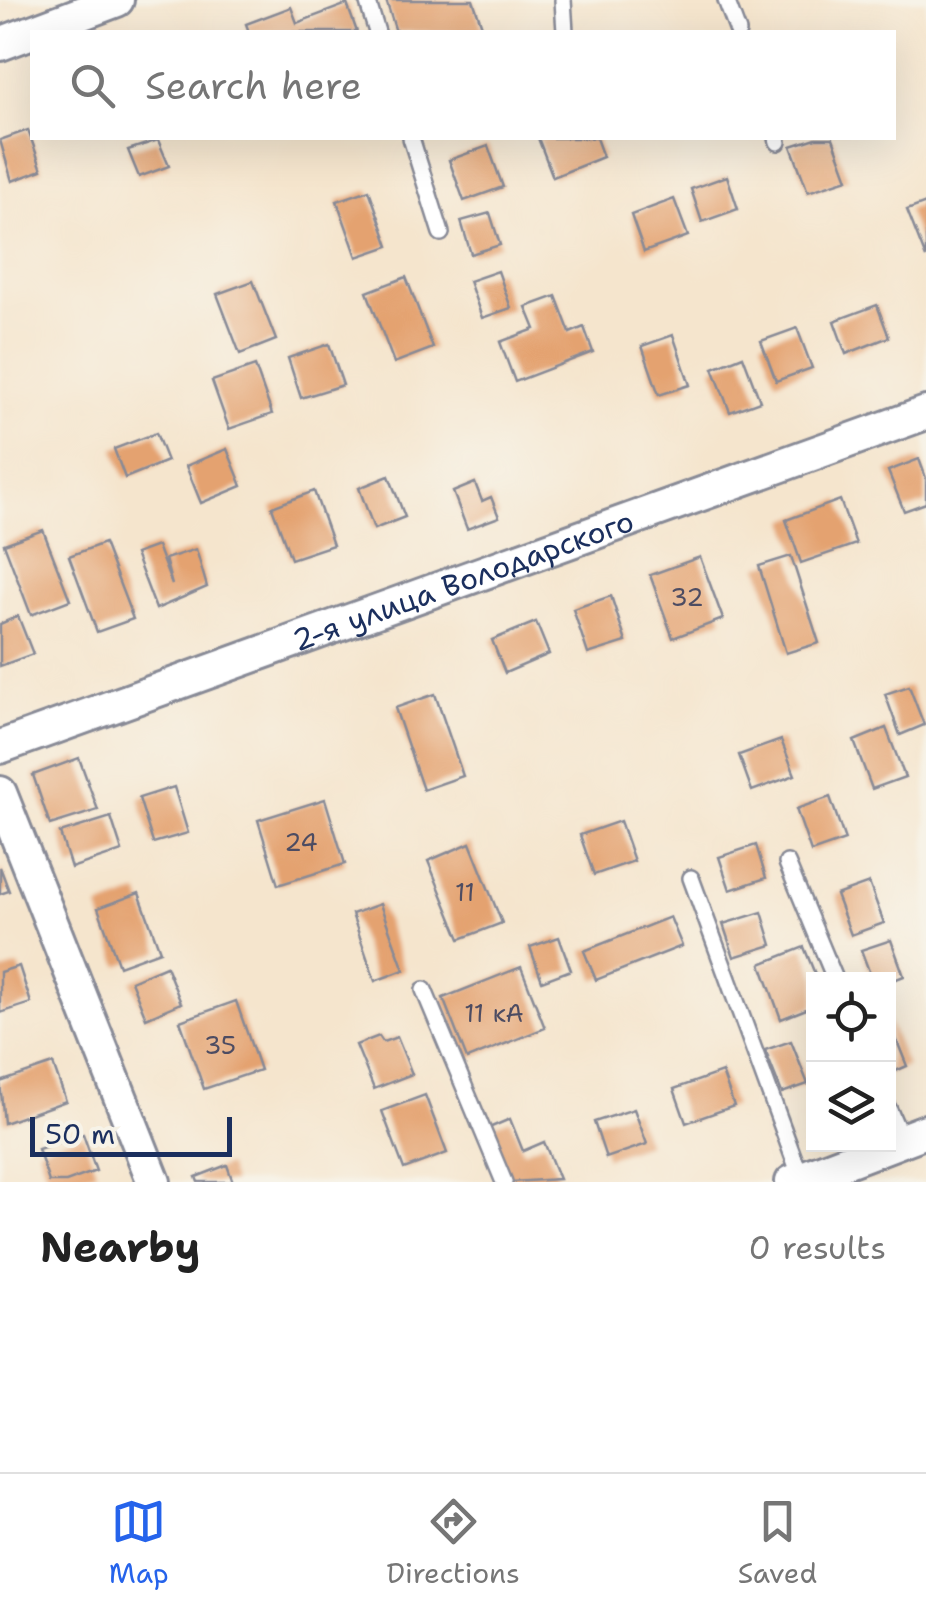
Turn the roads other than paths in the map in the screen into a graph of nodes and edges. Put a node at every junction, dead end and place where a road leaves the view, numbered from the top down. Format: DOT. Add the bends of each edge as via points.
graph roads {
  1 [pos="117,0"];
  2 [pos="367,0"];
  3 [pos="563,0"];
  4 [pos="726,0"];
  5 [pos="37,30"];
  6 [pos="376,30"];
  7 [pos="565,30"];
  8 [pos="737,30"];
  9 [pos="30,33"];
  10 [pos="0,44"];
  11 [pos="412,140"];
  12 [pos="441,233"];
  13 [pos="926,413"];
  14 [pos="0,747"];
  15 [pos="0,793"];
  16 [pos="787,863"];
  17 [pos="691,878"];
  18 [pos="832,972"];
  19 [pos="424,990"];
  20 [pos="896,1117"];
  21 [pos="914,1136"];
  22 [pos="797,1180"];
  23 [pos="154,1182"];
  24 [pos="504,1182"];
  1 -- 5 [label="street"];
  2 -- 6 [label="lane"];
  3 -- 7 [label="lane"];
  4 -- 8 [label="lane"];
  9 -- 10 [label="street"];
  11 -- 12 [label="lane"];
  13 -- 14 [label="street, 2-я улица Володарского"];
  15 -- 23 [label="street"];
  16 -- 18 [label="lane"];
  17 -- 22 [label="lane"];
  19 -- 24 [label="lane"];
  20 -- 21 [label="lane"];
  21 -- 22 [label="street"];
}
